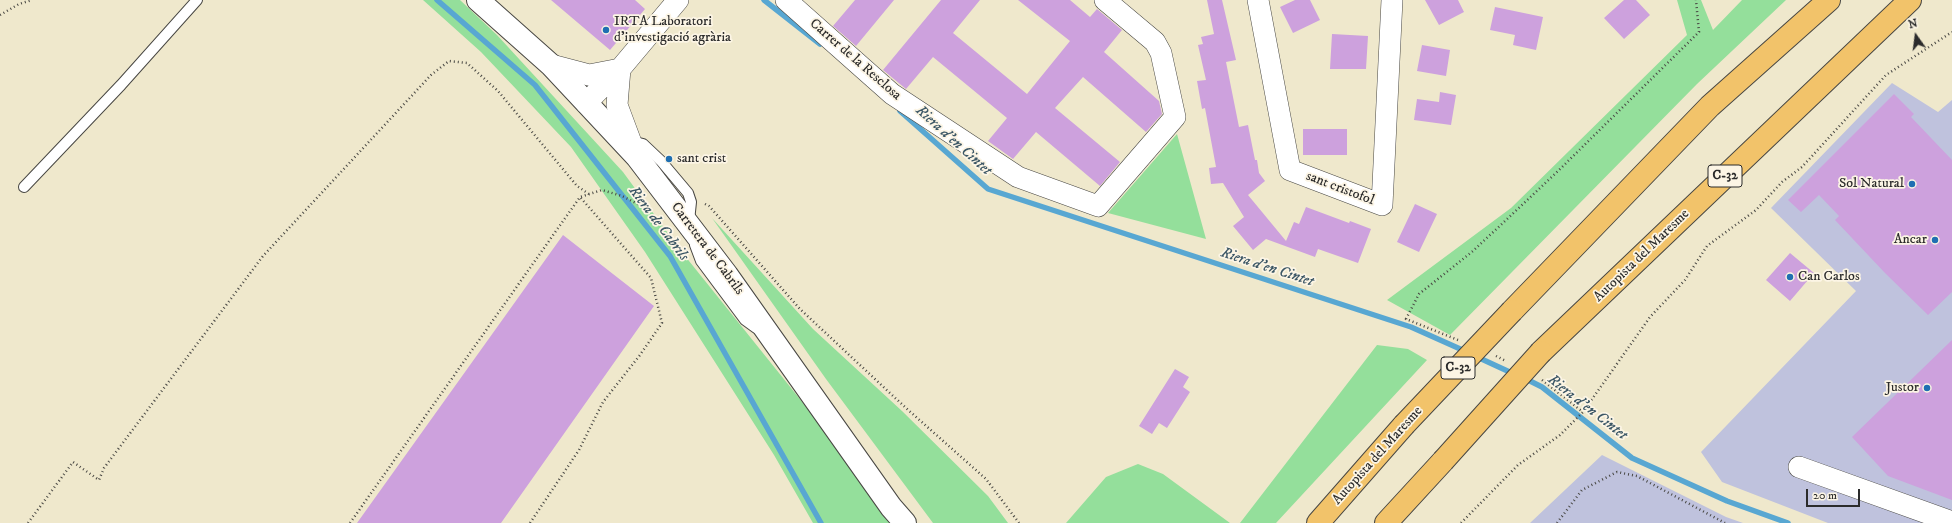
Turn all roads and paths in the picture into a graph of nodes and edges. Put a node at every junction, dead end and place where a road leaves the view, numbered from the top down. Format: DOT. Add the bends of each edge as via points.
graph roads {
  1 [pos="32,0"];
  2 [pos="197,0"];
  3 [pos="478,0"];
  4 [pos="678,0"];
  5 [pos="786,0"];
  6 [pos="1105,0"];
  7 [pos="1258,0"];
  8 [pos="1392,0"];
  9 [pos="1696,0"];
  10 [pos="1829,0"];
  11 [pos="1910,0"];
  12 [pos="0,15"];
  13 [pos="1952,32"];
  14 [pos="551,65"];
  15 [pos="620,69"];
  16 [pos="586,103"];
  17 [pos="629,146"];
  18 [pos="24,187"];
  19 [pos="688,193"];
  20 [pos="589,194"];
  21 [pos="580,197"];
  22 [pos="655,213"];
  23 [pos="692,227"];
  24 [pos="1460,341"];
  25 [pos="1494,355"];
  26 [pos="1507,362"];
  27 [pos="1541,380"];
  28 [pos="1583,412"];
  29 [pos="1799,467"];
  30 [pos="1952,522"];
  31 [pos="28,523"];
  32 [pos="350,523"];
  33 [pos="530,523"];
  34 [pos="905,523"];
  35 [pos="1020,523"];
  36 [pos="1318,523"];
  37 [pos="1386,523"];
  38 [pos="1461,523"];
  39 [pos="1556,523"];
  40 [pos="1725,523"];
  1 -- 12 [label="path"];
  2 -- 18 [label="lane"];
  3 -- 14 [label="street, Carretera de Cabrils"];
  4 -- 15 [label="street"];
  5 -- 6 [label="street, Carrer de la Resclosa" via="892,94 1011,173 1098,206 1175,117 1161,53 1155,42"];
  7 -- 8 [label="street, sant cristofol" via="1290,170 1382,205"];
  9 -- 24 [label="path" via="1699,32 1473,251 1419,294 1406,319"];
  10 -- 36 [label="highway, Autopista del Maresme / C-32, bridge" via="1710,106 1404,425"];
  11 -- 37 [label="highway, Autopista del Maresme / C-32, bridge" via="1541,352"];
  13 -- 28 [label="path" via="1886,75 1802,167 1782,182 1756,210 1707,246 1685,280 1650,317"];
  14 -- 15 [label="street" via="589,75"];
  14 -- 16 [label="street, Carretera de Cabrils"];
  15 -- 16 [label="street"];
  15 -- 17 [label="street" via="616,105"];
  16 -- 17 [label="street, Carretera de Cabrils"];
  17 -- 19 [label="lane" via="643,144"];
  17 -- 23 [label="street, Carretera de Cabrils"];
  19 -- 23 [label="lane"];
  19 -- 35 [label="path" via="709,206 800,309 986,479"];
  20 -- 21 [label="path"];
  20 -- 22 [label="path" via="602,190 622,196"];
  20 -- 31 [label="path" via="577,186 498,91 467,63 448,61 431,75 263,256 104,468 99,480 73,462"];
  21 -- 32 [label="path"];
  21 -- 33 [label="path" via="651,278 662,323 603,402 579,450"];
  23 -- 34 [label="street, Carretera de Cabrils" via="891,507"];
  25 -- 26 [label="path"];
  27 -- 28 [label="path"];
  28 -- 38 [label="path" via="1560,435 1518,465"];
  29 -- 30 [label="street"];
  39 -- 40 [label="path" via="1582,490 1617,472 1637,476"];
}
